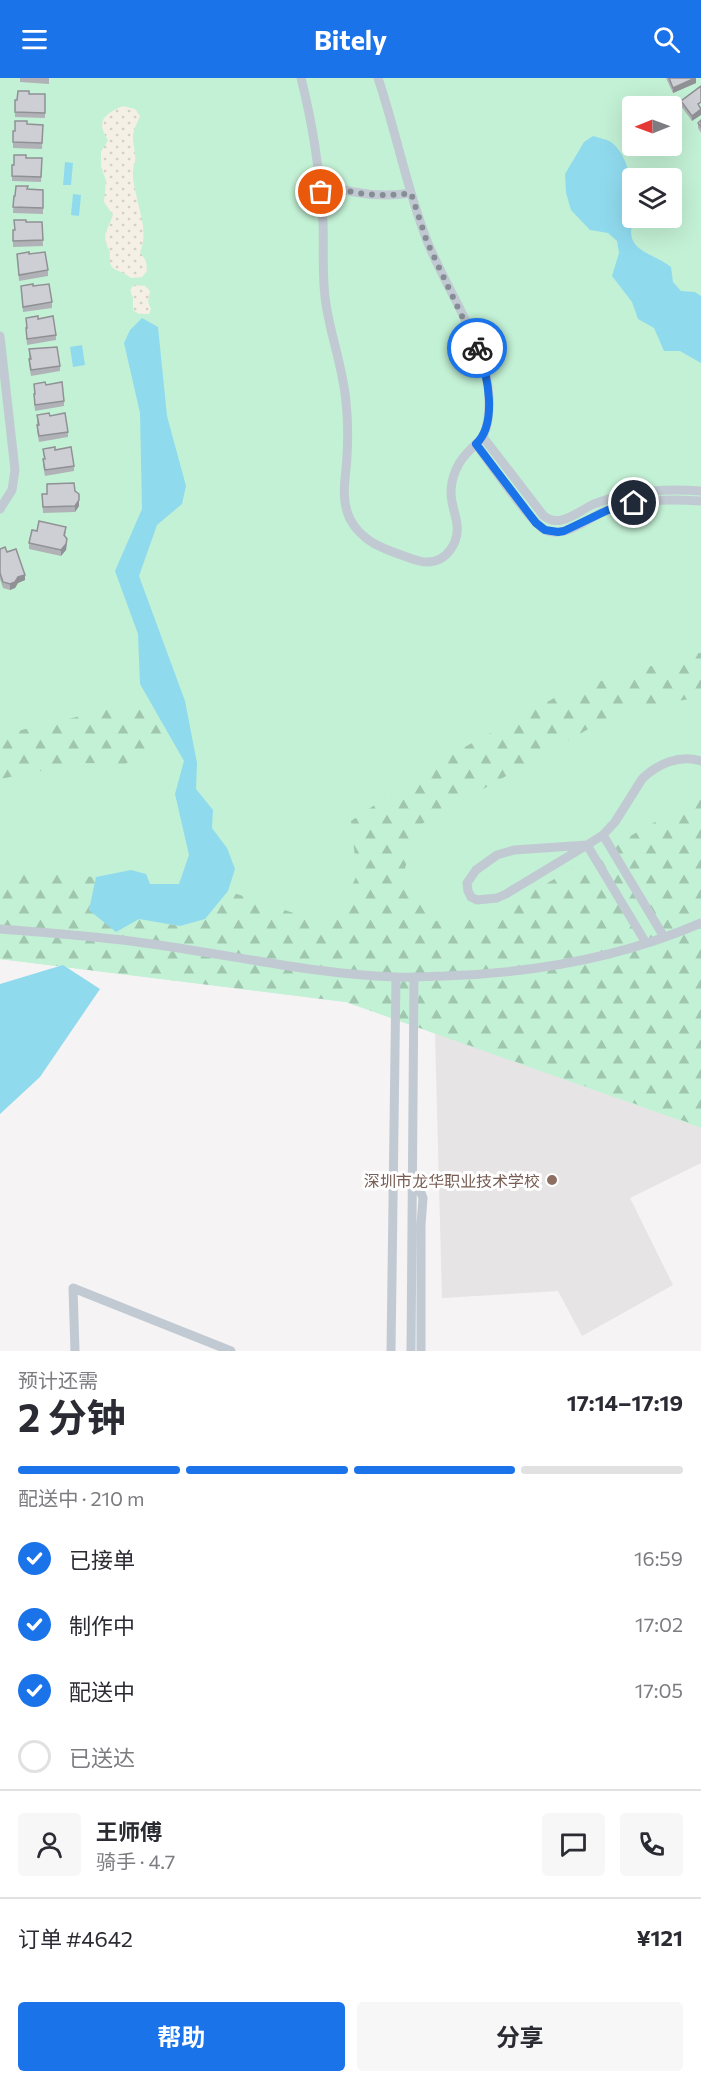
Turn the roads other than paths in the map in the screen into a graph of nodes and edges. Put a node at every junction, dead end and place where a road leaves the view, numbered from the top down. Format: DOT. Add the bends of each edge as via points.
graph roads {
  1 [pos="301,78"];
  2 [pos="378,78"];
  3 [pos="319,182"];
  4 [pos="411,193"];
  5 [pos="0,336"];
  6 [pos="483,437"];
  7 [pos="476,444"];
  8 [pos="701,491"];
  9 [pos="701,501"];
  10 [pos="0,509"];
  11 [pos="701,761"];
  12 [pos="603,835"];
  13 [pos="587,844"];
  14 [pos="701,923"];
  15 [pos="0,929"];
  16 [pos="664,937"];
  17 [pos="646,944"];
  18 [pos="396,977"];
  19 [pos="414,977"];
  20 [pos="412,1167"];
  21 [pos="75,1351"];
  22 [pos="231,1351"];
  23 [pos="391,1351"];
  24 [pos="411,1351"];
  25 [pos="421,1351"];
  1 -- 3 [label="street"];
  2 -- 4 [label="street"];
  3 -- 4 [label="street" via="365,195"];
  3 -- 7 [label="street" via="325,300 347,403 344,497 355,528 371,543 416,560 426,562 446,555 453,547 458,528 452,505 453,478 458,465"];
  4 -- 6 [label="street" via="427,242 484,367 489,402"];
  5 -- 10 [label="street" via="15,470 12,490"];
  6 -- 7 [label="street"];
  6 -- 8 [label="street" via="543,515 553,521 632,493 661,489"];
  7 -- 9 [label="street" via="536,523 551,532 564,531 634,503"];
  11 -- 12 [label="street" via="669,761 648,773"];
  12 -- 13 [label="street"];
  12 -- 16 [label="street"];
  13 -- 13 [label="street" via="497,898 477,900 468,891 476,870 497,855"];
  13 -- 17 [label="street"];
  14 -- 16 [label="street"];
  15 -- 18 [label="street" via="144,943 335,972"];
  16 -- 17 [label="street"];
  17 -- 19 [label="street" via="555,966"];
  18 -- 19 [label="street"];
  18 -- 23 [label="street"];
  19 -- 20 [label="street"];
  20 -- 24 [label="street"];
  20 -- 25 [label="street" via="423,1198"];
  21 -- 22 [label="street" via="73,1288"];
}
